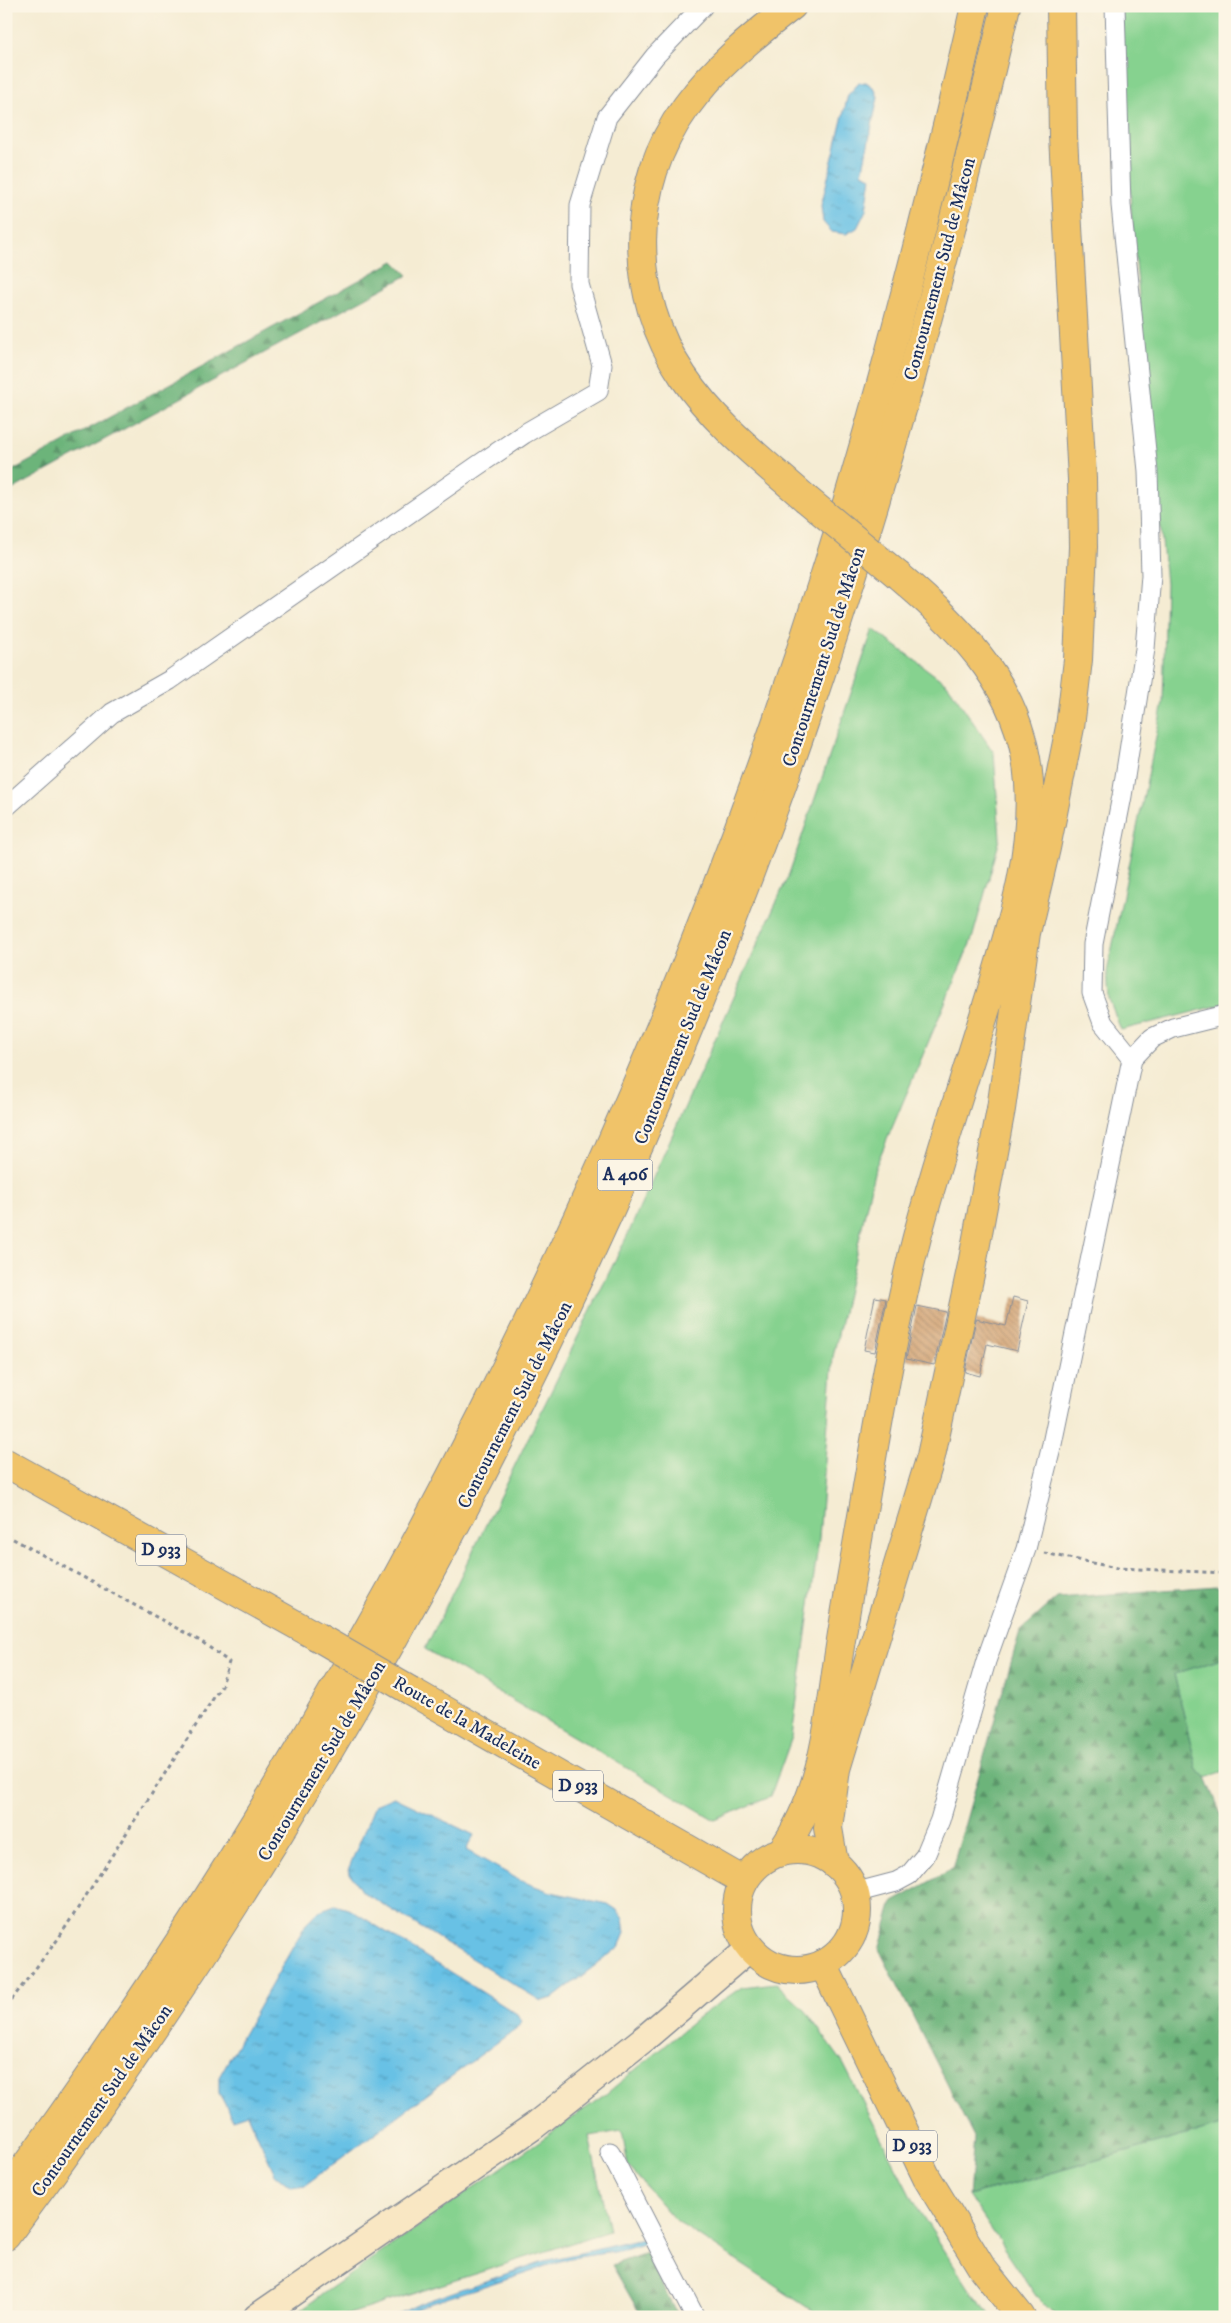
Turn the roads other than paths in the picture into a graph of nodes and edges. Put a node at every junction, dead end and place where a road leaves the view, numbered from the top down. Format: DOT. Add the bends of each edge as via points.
graph roads {
  1 [pos="703,6"];
  2 [pos="792,6"];
  3 [pos="975,6"];
  4 [pos="1006,6"];
  5 [pos="1060,6"];
  6 [pos="1115,6"];
  7 [pos="6,807"];
  8 [pos="1225,1014"];
  9 [pos="1132,1060"];
  10 [pos="6,1464"];
  11 [pos="781,1852"];
  12 [pos="834,1863"];
  13 [pos="744,1882"];
  14 [pos="854,1893"];
  15 [pos="750,1948"];
  16 [pos="823,1964"];
  17 [pos="610,2152"];
  18 [pos="6,2193"];
  19 [pos="6,2236"];
  20 [pos="257,2317"];
  21 [pos="695,2317"];
  22 [pos="1021,2317"];
  1 -- 7 [label="street" via="655,56 607,117 580,205 579,284 602,365 598,390 492,456 170,680 112,713"];
  2 -- 11 [label="main road, bridge" via="719,68 674,124 654,169 643,217 642,257 652,313 682,376 733,435 941,612 983,660 1014,713 1024,746 1029,780 1029,839 1013,917 917,1236 895,1334 821,1765 806,1810"];
  3 -- 18 [label="main road, Contournement Sud de Mâcon / A 406" via="892,346 823,582 722,868 662,1022 596,1175 477,1423 357,1650 244,1840 164,1964 83,2086"];
  4 -- 19 [label="main road, Contournement Sud de Mâcon / A 406" via="921,344 840,615 755,858 691,1021 619,1190 509,1420 374,1677 178,1992"];
  5 -- 12 [label="main road" via="1062,118 1084,547 1079,650 1070,727 1026,933 1001,1109 972,1266 931,1456 836,1770 828,1828"];
  6 -- 9 [label="street" via="1121,205 1148,471 1151,575 1144,659 1093,944 1092,993 1103,1023"];
  8 -- 9 [label="street" via="1173,1028 1152,1038"];
  9 -- 14 [label="street" via="1052,1444 1026,1549 986,1661 932,1843 909,1875 896,1882"];
  10 -- 13 [label="main road, Route de la Madeleine / D 933, bridge" via="316,1636"];
  11 -- 12 [label="main road" via="808,1851"];
  11 -- 13 [label="main road" via="759,1864"];
  12 -- 14 [label="main road"];
  13 -- 15 [label="main road" via="737,1899 736,1916"];
  14 -- 16 [label="main road" via="857,1907 852,1934 845,1946"];
  15 -- 16 [label="main road" via="776,1967 808,1969"];
  15 -- 20 [label="main road" via="645,2038 534,2126"];
  16 -- 22 [label="main road, D 933" via="936,2193 982,2268"];
  17 -- 21 [label="street"];
}
